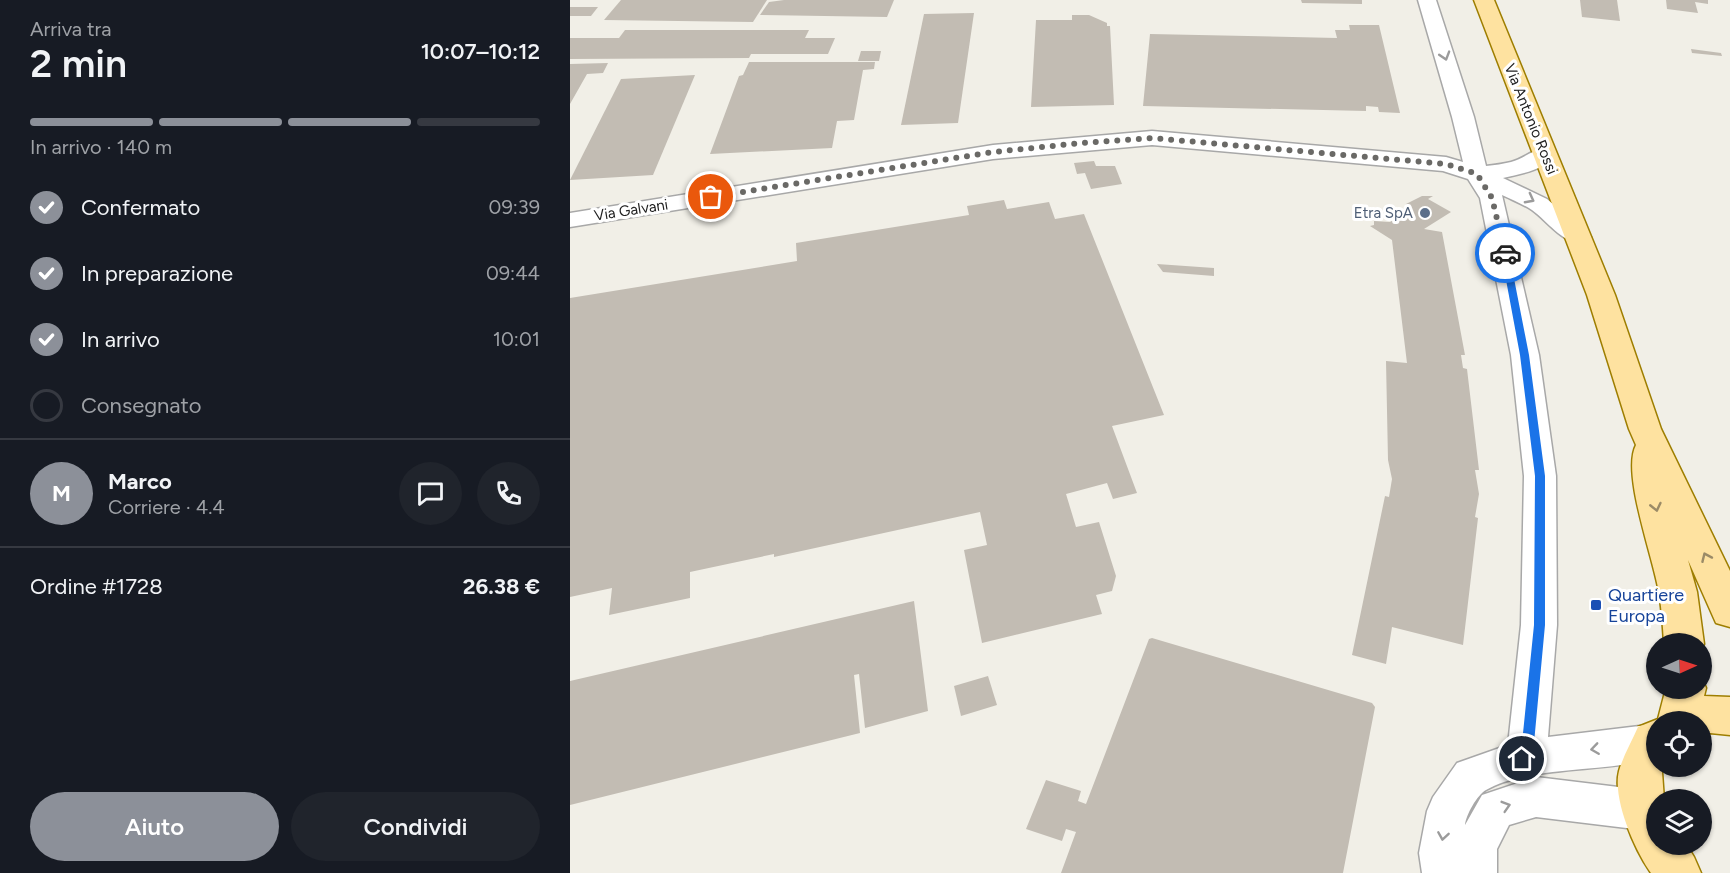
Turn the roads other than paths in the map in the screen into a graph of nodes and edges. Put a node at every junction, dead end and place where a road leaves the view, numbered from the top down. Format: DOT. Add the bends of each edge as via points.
graph roads {
  1 [pos="1428,0"];
  2 [pos="1472,0"];
  3 [pos="1488,10"];
  4 [pos="1545,154"];
  5 [pos="1477,174"];
  6 [pos="570,220"];
  7 [pos="1579,237"];
  8 [pos="1645,429"];
  9 [pos="1730,611"];
  10 [pos="1683,633"];
  11 [pos="1712,714"];
  12 [pos="1730,716"];
  13 [pos="1646,735"];
  14 [pos="1522,759"];
  15 [pos="1646,764"];
  16 [pos="1646,792"];
  17 [pos="1646,843"];
  18 [pos="1443,873"];
  19 [pos="1476,873"];
  1 -- 5 [label="street, one-way"];
  2 -- 3 [label="street"];
  3 -- 4 [label="main road, Via Antonio Rossi"];
  4 -- 5 [label="street" via="1512,170"];
  4 -- 7 [label="main road, Via Antonio Rossi"];
  5 -- 6 [label="street, Via Galvani" via="1446,164 1152,138 993,152"];
  5 -- 7 [label="street, Via Antonio Rossi, one-way" via="1539,204"];
  5 -- 14 [label="street" via="1492,198 1500,227 1525,355 1540,476 1539,625 1528,743"];
  7 -- 8 [label="main road, Via Antonio Rossi"];
  9 -- 8 [label="main road, Via Antonio Rossi, one-way"];
  8 -- 10 [label="main road, Via Antonio Rossi, one-way" via="1654,501 1678,592"];
  11 -- 12 [label="main road"];
  13 -- 14 [label="street, one-way"];
  14 -- 18 [label="street, one-way" via="1471,776 1447,810 1440,853"];
  15 -- 16 [label="main road" via="1641,772"];
  19 -- 17 [label="street, one-way" via="1476,846 1496,809 1536,797"];
}
